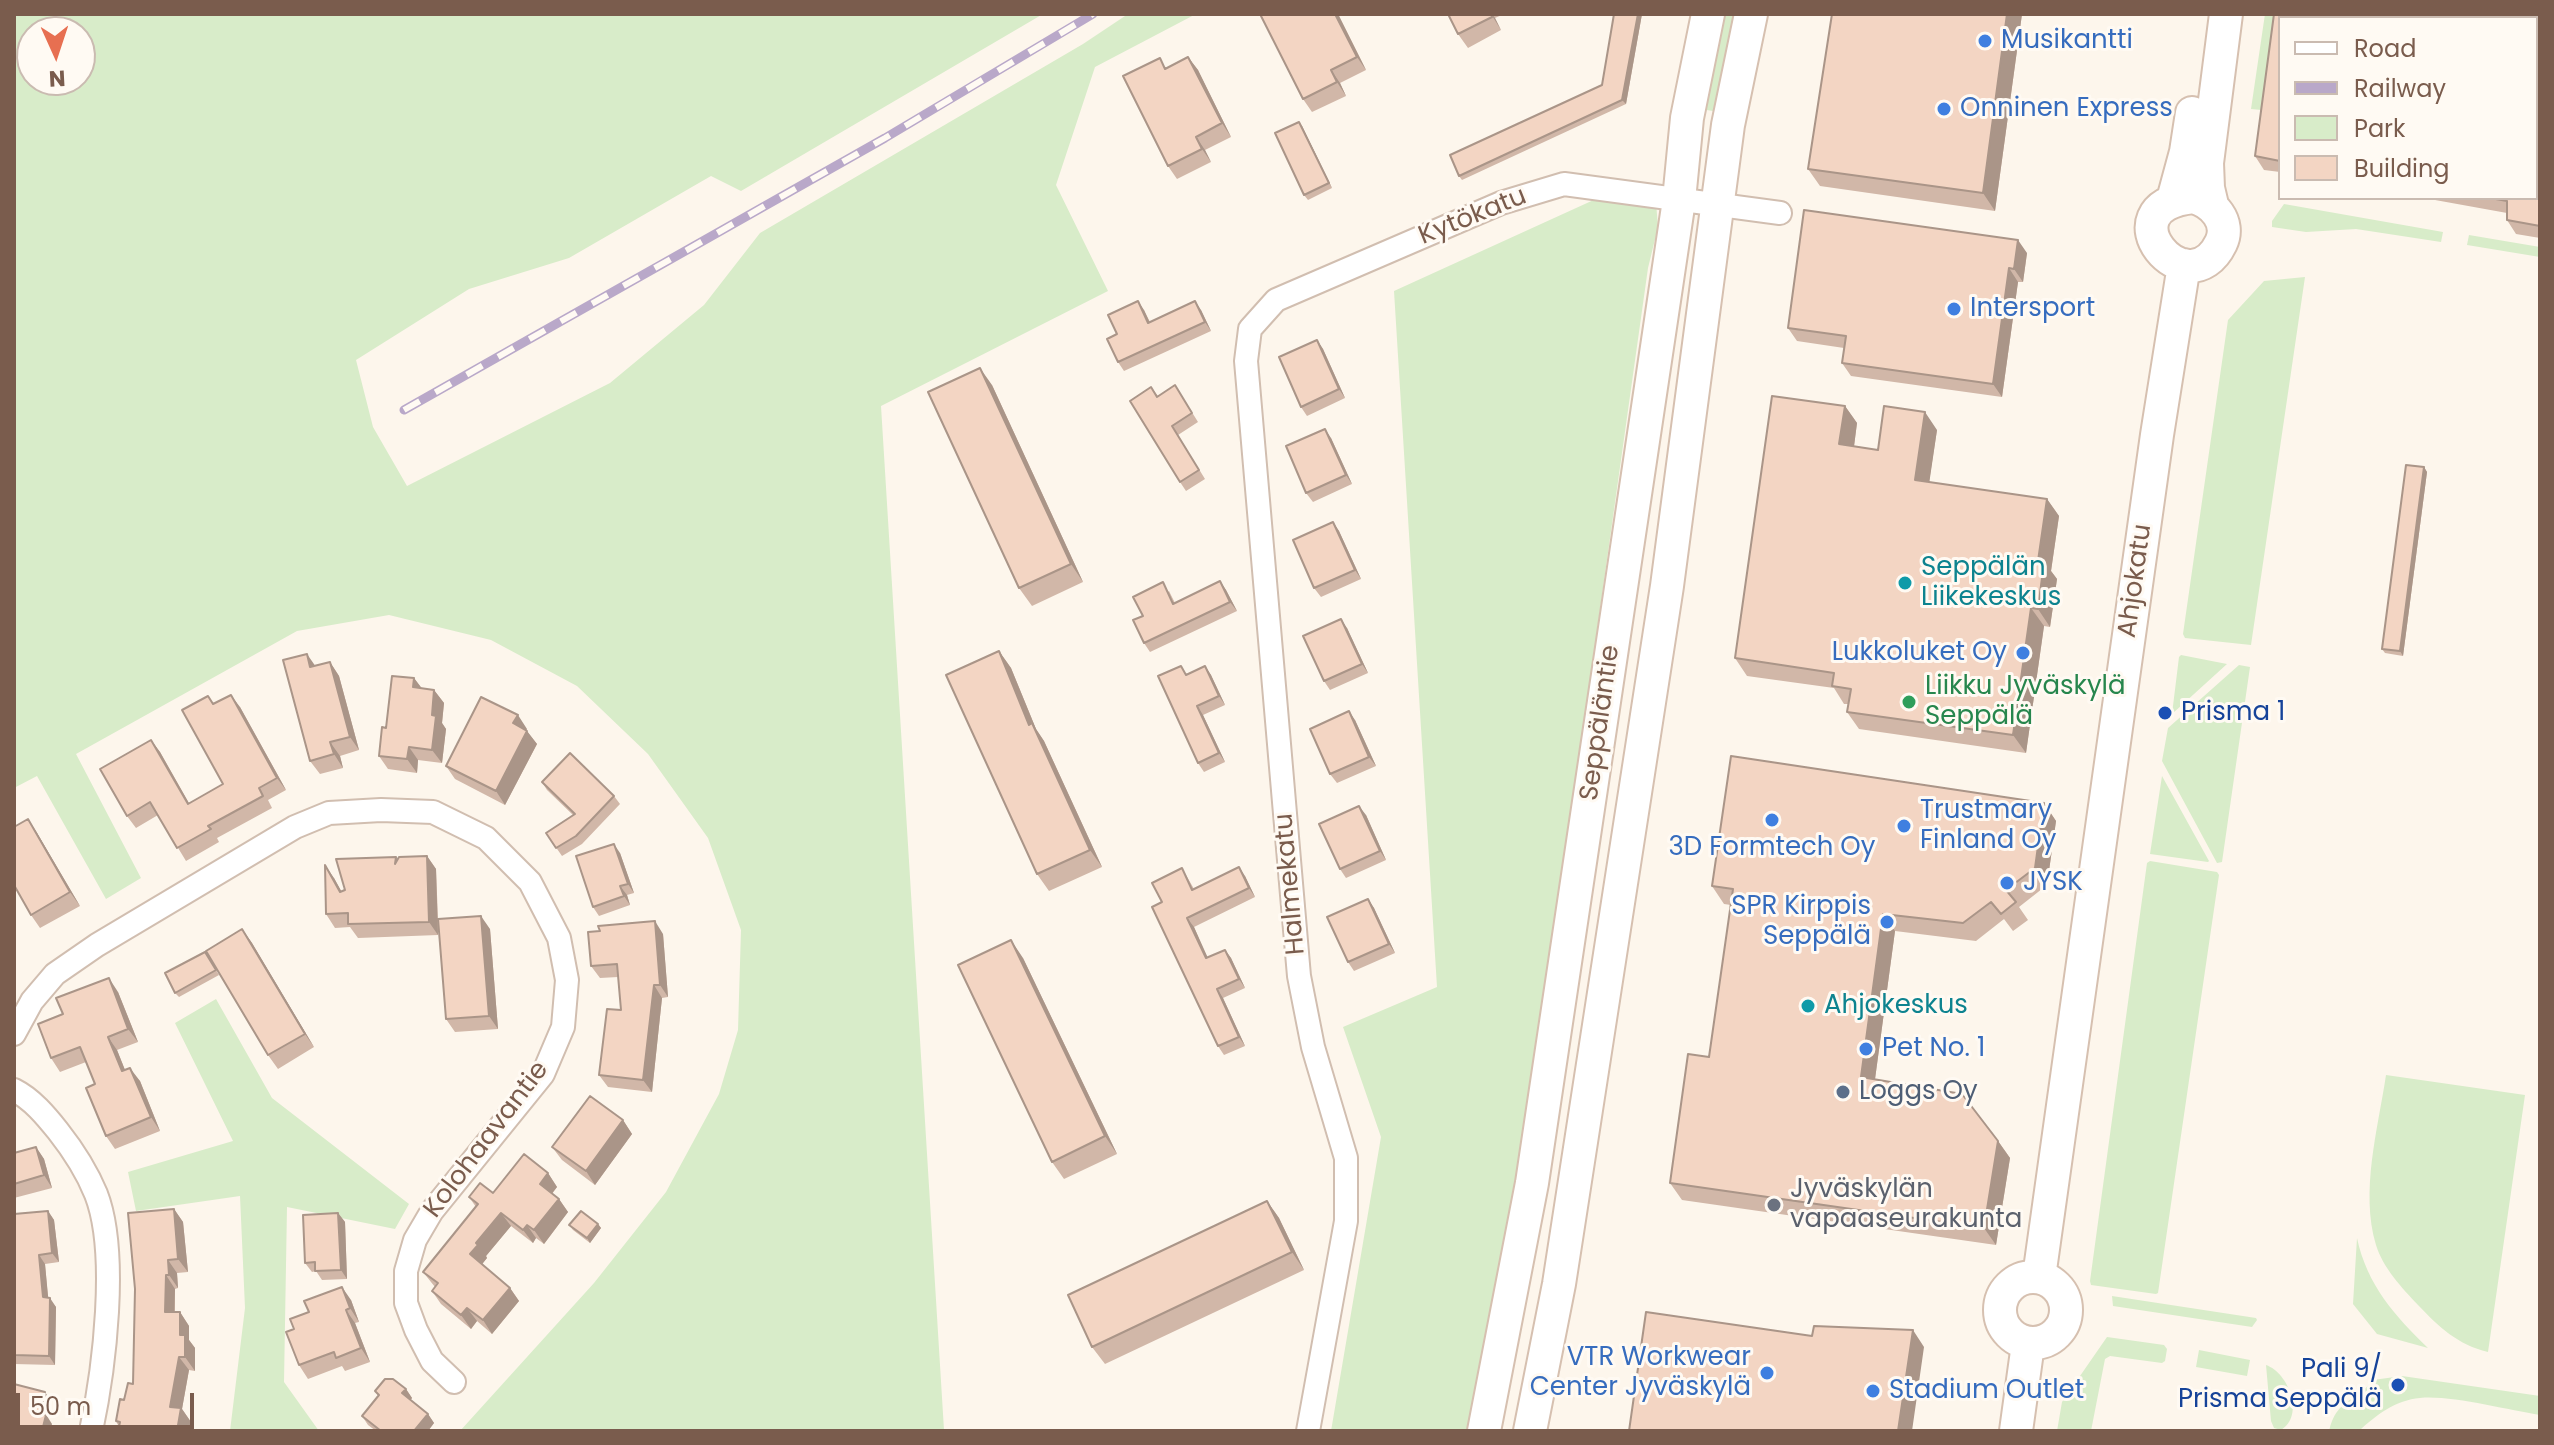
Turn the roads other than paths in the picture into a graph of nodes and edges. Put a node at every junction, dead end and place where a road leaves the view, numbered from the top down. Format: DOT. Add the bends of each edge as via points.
graph roads {
  1 [pos="1708,14"];
  2 [pos="1751,14"];
  3 [pos="2207,14"];
  4 [pos="2226,14"];
  5 [pos="1679,200"];
  6 [pos="2173,200"];
  7 [pos="1718,204"];
  8 [pos="2212,205"];
  9 [pos="1780,213"];
  10 [pos="2184,265"];
  11 [pos="1250,329"];
  12 [pos="14,1034"];
  13 [pos="14,1090"];
  14 [pos="2039,1277"];
  15 [pos="2028,1344"];
  16 [pos="454,1382"];
  17 [pos="91,1431"];
  18 [pos="1308,1431"];
  19 [pos="1484,1431"];
  20 [pos="1530,1431"];
  21 [pos="2016,1431"];
  1 -- 5 [label="main road, Seppäläntie" via="1687,118"];
  2 -- 7 [label="main road, Seppäläntie"];
  3 -- 6 [label="main road" via="2186,152"];
  4 -- 8 [label="main road" via="2207,163"];
  5 -- 7 [label="street, Kytökatu"];
  5 -- 11 [label="street, Kytökatu" via="1564,184 1501,203 1276,300"];
  5 -- 19 [label="main road, Seppäläntie" via="1532,1183"];
  6 -- 8 [label="main road" via="2193,197"];
  6 -- 10 [label="main road" via="2155,216 2152,239 2164,256"];
  7 -- 9 [label="street, Kytökatu"];
  7 -- 20 [label="main road, Seppäläntie" via="1667,586 1559,1284"];
  8 -- 10 [label="main road" via="2222,222 2222,241 2210,259"];
  10 -- 14 [label="main road, Ahjokatu"];
  11 -- 18 [label="street, Halmekatu" via="1246,361 1299,976 1313,1047 1346,1158 1346,1221"];
  12 -- 16 [label="street, Kolohaavantie" via="55,974 295,827 329,813 433,812 486,838 530,882 559,938 567,980 563,1027 543,1074 432,1211 415,1240 406,1271 406,1303 416,1330 432,1361"];
  13 -- 17 [label="street" via="46,1115 73,1150 96,1196 105,1238 105,1340"];
  14 -- 15 [label="main road" via="2057,1286 2067,1315 2050,1340"];
  14 -- 15 [label="main road" via="2021,1278 2006,1289 1999,1307 2001,1322 2012,1337"];
  15 -- 21 [label="main road"];
}
